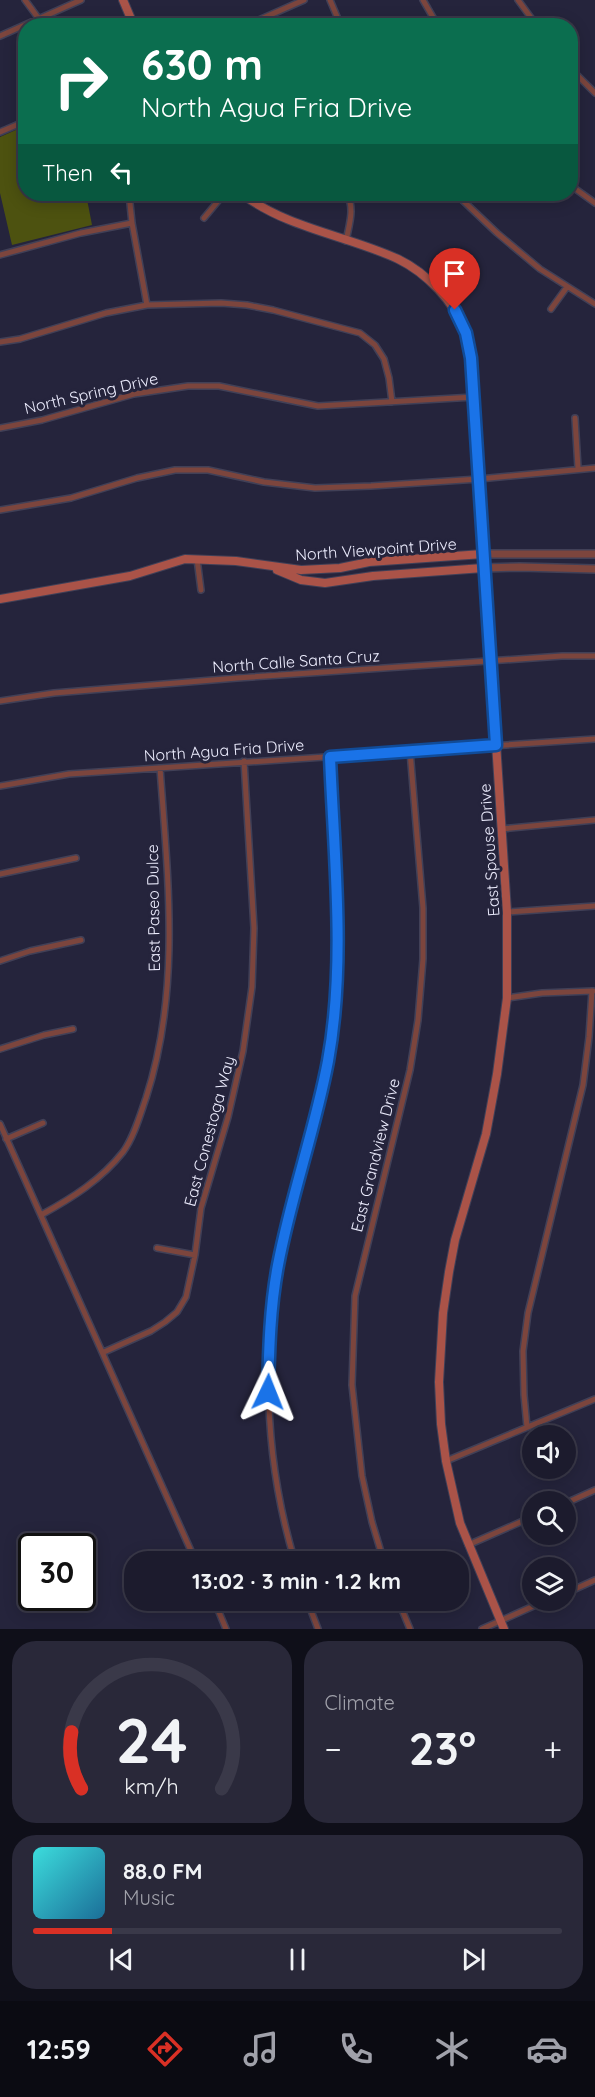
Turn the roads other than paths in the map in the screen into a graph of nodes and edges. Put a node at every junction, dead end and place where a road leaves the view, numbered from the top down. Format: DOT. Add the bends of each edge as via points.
graph roads {
  1 [pos="25,0"];
  2 [pos="81,0"];
  3 [pos="123,0"];
  4 [pos="304,0"];
  5 [pos="330,0"];
  6 [pos="423,0"];
  7 [pos="518,0"];
  8 [pos="38,18"];
  9 [pos="41,18"];
  10 [pos="131,18"];
  11 [pos="264,18"];
  12 [pos="338,18"];
  13 [pos="433,18"];
  14 [pos="531,18"];
  15 [pos="18,28"];
  16 [pos="0,36"];
  17 [pos="578,76"];
  18 [pos="595,93"];
  19 [pos="18,124"];
  20 [pos="0,132"];
  21 [pos="578,190"];
  22 [pos="130,201"];
  23 [pos="218,201"];
  24 [pos="252,201"];
  25 [pos="350,201"];
  26 [pos="464,201"];
  27 [pos="595,202"];
  28 [pos="204,218"];
  29 [pos="132,223"];
  30 [pos="346,241"];
  31 [pos="0,255"];
  32 [pos="567,287"];
  33 [pos="595,304"];
  34 [pos="147,305"];
  35 [pos="551,309"];
  36 [pos="0,342"];
  37 [pos="474,397"];
  38 [pos="392,402"];
  39 [pos="575,418"];
  40 [pos="0,428"];
  41 [pos="578,468"];
  42 [pos="595,468"];
  43 [pos="479,479"];
  44 [pos="0,510"];
  45 [pos="483,554"];
  46 [pos="595,555"];
  47 [pos="197,559"];
  48 [pos="267,567"];
  49 [pos="483,568"];
  50 [pos="595,569"];
  51 [pos="201,590"];
  52 [pos="0,599"];
  53 [pos="595,656"];
  54 [pos="492,662"];
  55 [pos="0,701"];
  56 [pos="595,739"];
  57 [pos="496,745"];
  58 [pos="410,751"];
  59 [pos="330,757"];
  60 [pos="244,761"];
  61 [pos="160,768"];
  62 [pos="0,786"];
  63 [pos="595,820"];
  64 [pos="501,829"];
  65 [pos="76,858"];
  66 [pos="0,874"];
  67 [pos="595,906"];
  68 [pos="507,912"];
  69 [pos="81,940"];
  70 [pos="0,961"];
  71 [pos="593,991"];
  72 [pos="507,998"];
  73 [pos="73,1029"];
  74 [pos="0,1049"];
  75 [pos="43,1123"];
  76 [pos="0,1125"];
  77 [pos="6,1138"];
  78 [pos="41,1215"];
  79 [pos="157,1248"];
  80 [pos="195,1255"];
  81 [pos="104,1352"];
  82 [pos="595,1399"];
  83 [pos="527,1425"];
  84 [pos="532,1425"];
  85 [pos="522,1429"];
  86 [pos="446,1461"];
  87 [pos="595,1490"];
  88 [pos="576,1499"];
  89 [pos="522,1521"];
  90 [pos="468,1545"];
  91 [pos="191,1551"];
  92 [pos="292,1551"];
  93 [pos="381,1551"];
  94 [pos="595,1580"];
  95 [pos="576,1589"];
  96 [pos="219,1611"];
  97 [pos="311,1611"];
  98 [pos="403,1611"];
  99 [pos="527,1611"];
  100 [pos="502,1625"];
  101 [pos="226,1629"];
  102 [pos="318,1629"];
  103 [pos="410,1629"];
  104 [pos="482,1629"];
  1 -- 8 [label="street"];
  2 -- 9 [label="street"];
  3 -- 10 [label="main road"];
  4 -- 11 [label="street"];
  5 -- 12 [label="street"];
  6 -- 13 [label="street"];
  7 -- 14 [label="street"];
  15 -- 16 [label="street"];
  17 -- 18 [label="street"];
  19 -- 20 [label="street"];
  21 -- 27 [label="street"];
  22 -- 29 [label="street"];
  23 -- 28 [label="street"];
  24 -- 30 [label="main road, East Spouse Drive" via="269,212"];
  25 -- 30 [label="street"];
  26 -- 32 [label="street" via="532,262"];
  29 -- 31 [label="street"];
  29 -- 34 [label="street"];
  30 -- 37 [label="main road, East Spouse Drive" via="398,259 419,272 455,310 466,333"];
  32 -- 33 [label="street"];
  32 -- 35 [label="street"];
  34 -- 36 [label="street"];
  34 -- 38 [label="street" via="248,305 360,333 384,359"];
  37 -- 38 [label="street, North Spring Drive"];
  37 -- 43 [label="main road, East Spouse Drive"];
  38 -- 40 [label="street, North Spring Drive" via="318,406 219,386 188,386 134,394"];
  39 -- 41 [label="street"];
  41 -- 42 [label="street"];
  41 -- 43 [label="street"];
  43 -- 44 [label="street" via="315,488 208,470 175,470 71,498"];
  43 -- 45 [label="main road, East Spouse Drive"];
  45 -- 46 [label="street, North Viewpoint Drive"];
  45 -- 48 [label="main road, North Viewpoint Drive" via="323,569"];
  45 -- 49 [label="main road, East Spouse Drive"];
  47 -- 48 [label="main road, North Viewpoint Drive"];
  47 -- 51 [label="street"];
  47 -- 52 [label="main road, North Viewpoint Drive" via="130,576"];
  48 -- 49 [label="main road, North Viewpoint Drive" via="301,580 326,583"];
  49 -- 50 [label="street, North Viewpoint Drive"];
  49 -- 54 [label="main road, East Spouse Drive"];
  53 -- 54 [label="street, North Calle Santa Cruz"];
  54 -- 55 [label="street, North Calle Santa Cruz" via="203,681"];
  54 -- 57 [label="main road, East Spouse Drive"];
  56 -- 57 [label="street, North Agua Fria Drive"];
  57 -- 58 [label="street, North Agua Fria Drive"];
  57 -- 64 [label="main road, East Spouse Drive"];
  58 -- 59 [label="street, North Agua Fria Drive"];
  58 -- 93 [label="street, East Grandview Drive" via="423,908 418,1020 410,1070 355,1296 352,1385 362,1476"];
  59 -- 60 [label="street, North Agua Fria Drive"];
  59 -- 92 [label="street" via="338,983 328,1060 285,1233 270,1328 268,1392 273,1454"];
  60 -- 61 [label="street, North Agua Fria Drive"];
  60 -- 80 [label="street, East Conestoga Way" via="254,928 252,987 243,1051 201,1208"];
  61 -- 62 [label="street, North Agua Fria Drive" via="69,774"];
  61 -- 78 [label="street, East Paseo Dulce" via="170,919 169,978 163,1035 152,1080 124,1150 101,1176"];
  63 -- 64 [label="street"];
  64 -- 68 [label="main road, East Spouse Drive"];
  65 -- 66 [label="street"];
  67 -- 68 [label="street"];
  68 -- 72 [label="main road, East Spouse Drive"];
  69 -- 70 [label="street"];
  71 -- 72 [label="street"];
  71 -- 83 [label="street" via="583,1085 528,1313 523,1351"];
  72 -- 86 [label="main road, East Spouse Drive" via="486,1134 455,1240 443,1313 439,1382"];
  73 -- 74 [label="street"];
  75 -- 77 [label="street"];
  76 -- 77 [label="street"];
  77 -- 78 [label="street"];
  78 -- 81 [label="street"];
  79 -- 80 [label="street"];
  80 -- 81 [label="street, East Conestoga Way" via="186,1297 177,1312 151,1331"];
  81 -- 91 [label="street"];
  82 -- 84 [label="street"];
  85 -- 86 [label="street"];
  86 -- 90 [label="main road, East Spouse Drive"];
  87 -- 88 [label="street"];
  89 -- 90 [label="street"];
  90 -- 100 [label="main road, East Spouse Drive"];
  94 -- 95 [label="street"];
  96 -- 101 [label="street"];
  97 -- 102 [label="street"];
  98 -- 103 [label="street"];
  99 -- 100 [label="street"];
  100 -- 104 [label="street"];
}
